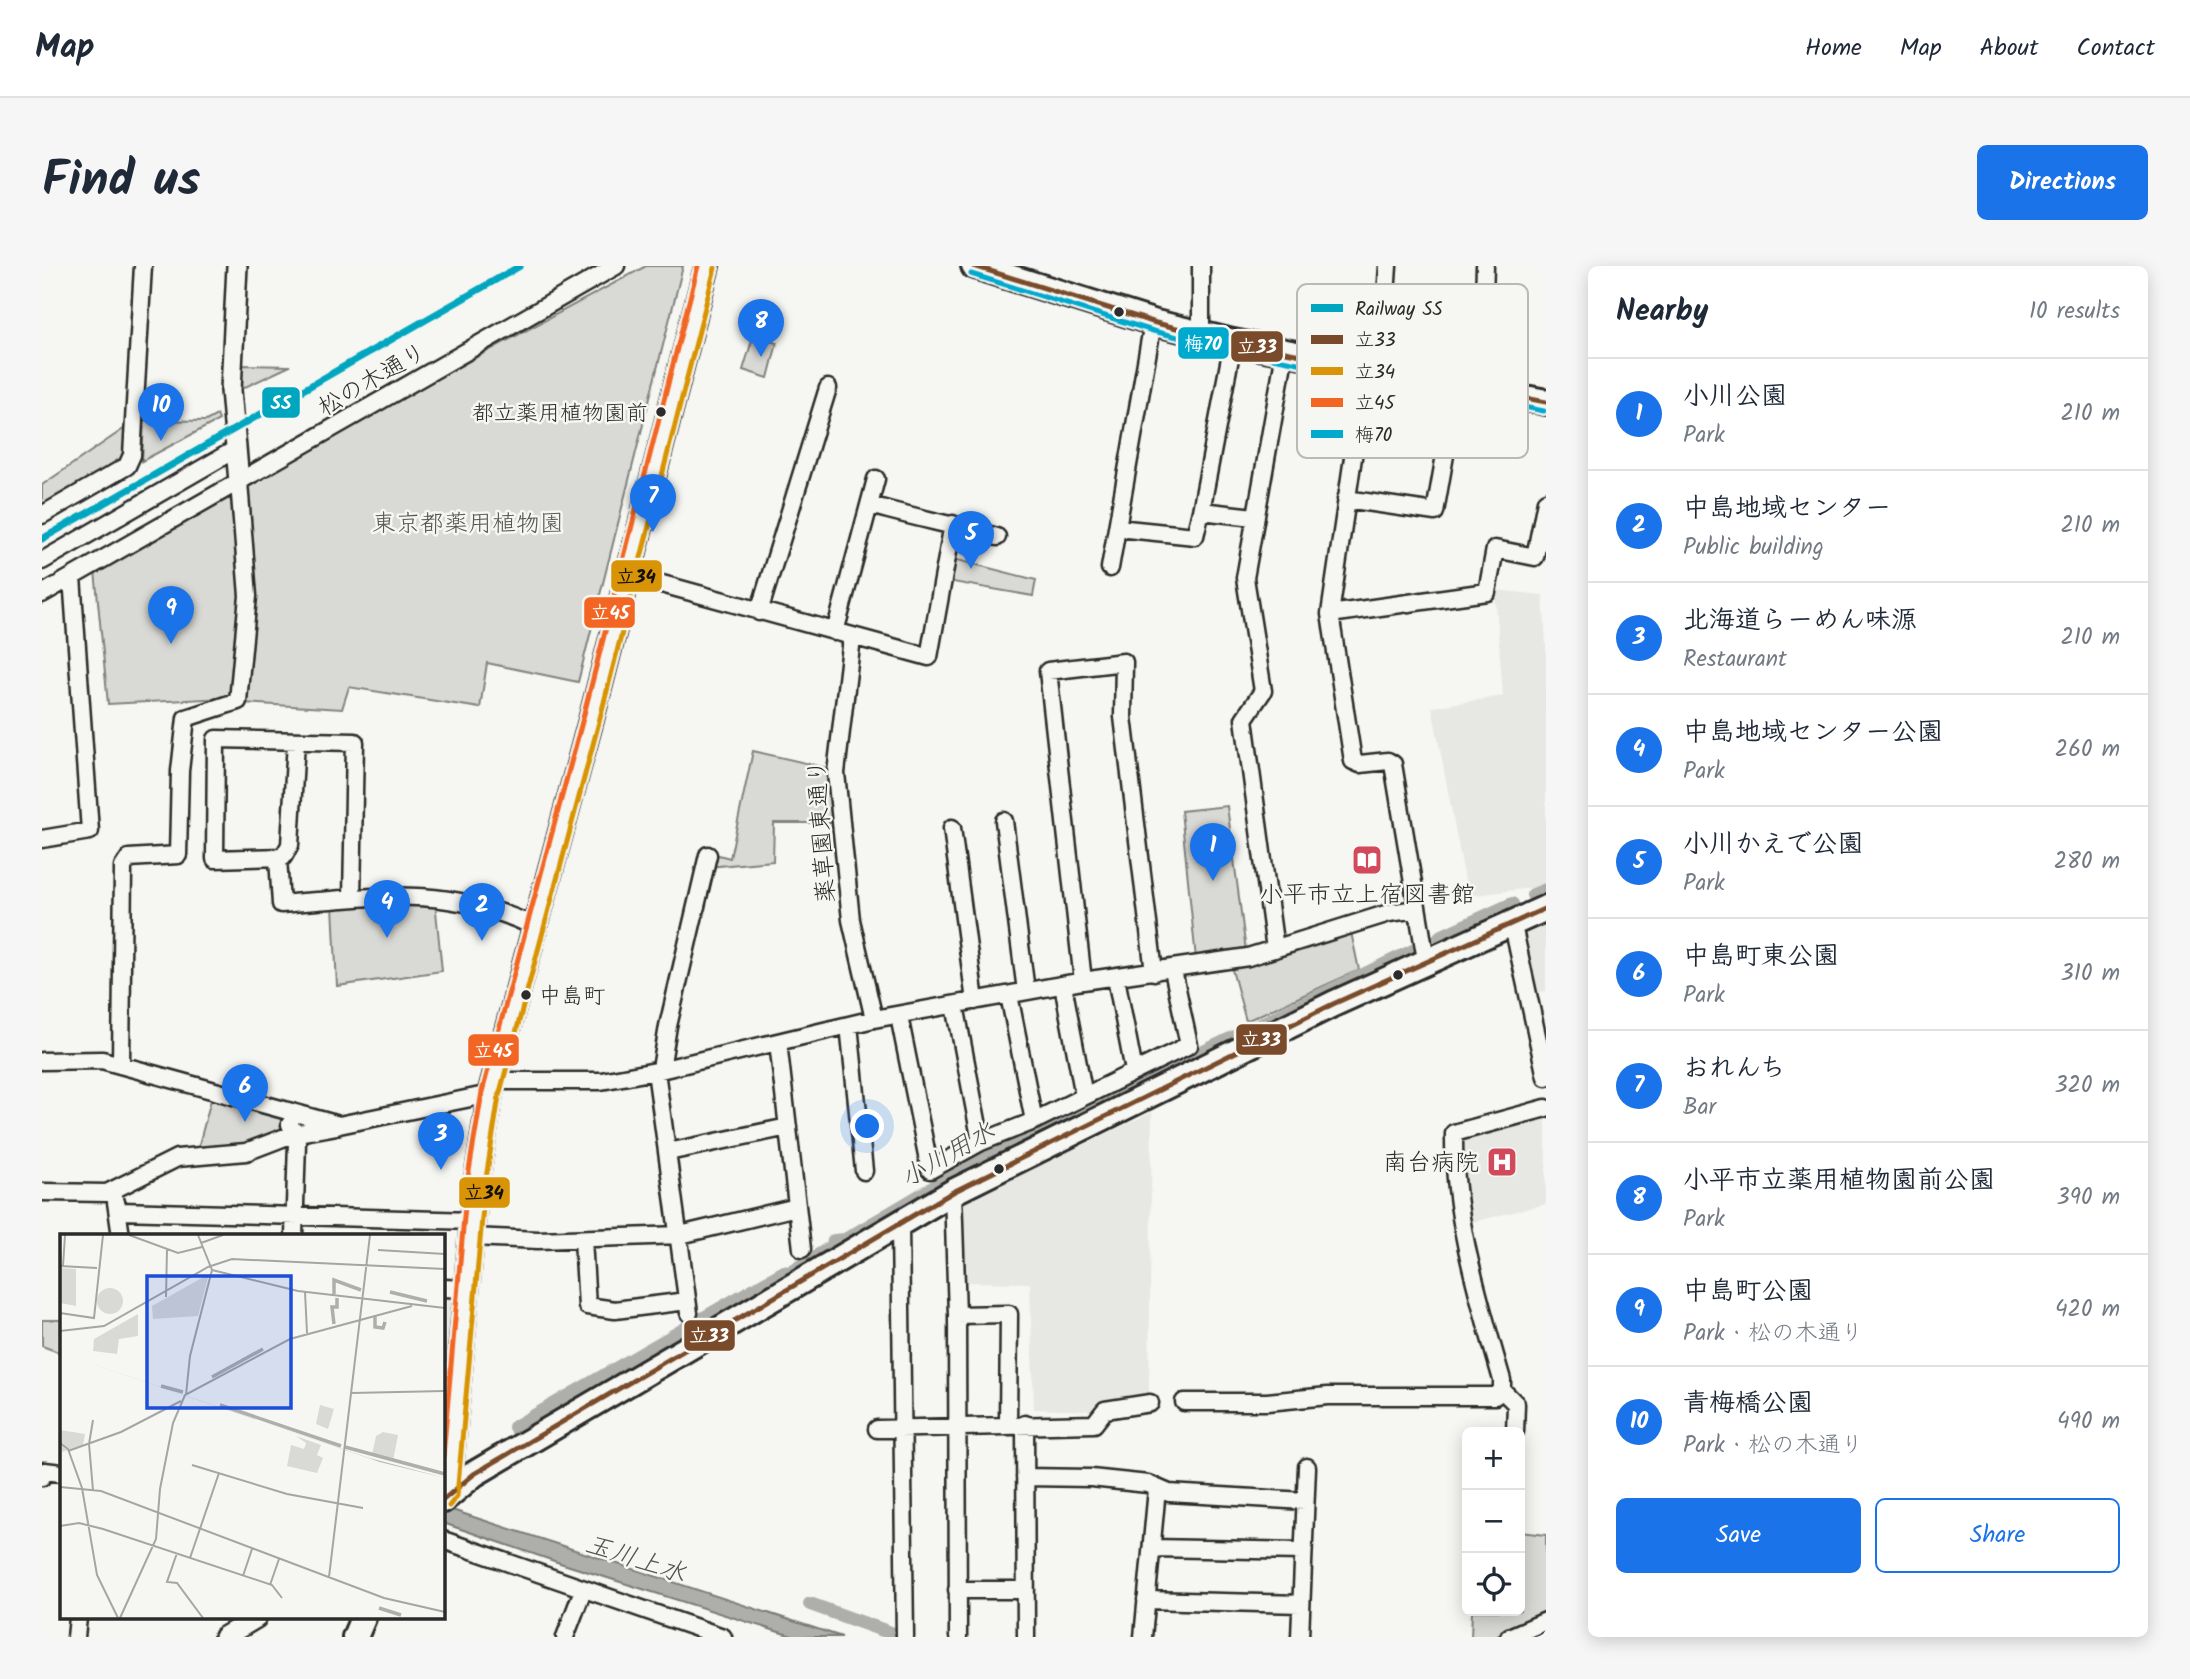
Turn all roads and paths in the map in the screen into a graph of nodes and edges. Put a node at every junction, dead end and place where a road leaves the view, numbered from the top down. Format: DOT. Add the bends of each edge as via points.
graph roads {
  1 [pos="143,266"];
  2 [pos="237,266"];
  3 [pos="616,266"];
  4 [pos="707,266"];
  5 [pos="974,266"];
  6 [pos="1201,266"];
  7 [pos="1388,266"];
  8 [pos="1486,266"];
  9 [pos="1385,284"];
  10 [pos="1484,284"];
  11 [pos="1153,322"];
  12 [pos="1201,334"];
  13 [pos="1233,342"];
  14 [pos="1285,352"];
  15 [pos="1297,354"];
  16 [pos="828,388"];
  17 [pos="1528,399"];
  18 [pos="1546,402"];
  19 [pos="236,449"];
  20 [pos="1355,458"];
  21 [pos="1450,458"];
  22 [pos="876,479"];
  23 [pos="239,482"];
  24 [pos="1346,499"];
  25 [pos="1546,501"];
  26 [pos="870,505"];
  27 [pos="1201,511"];
  28 [pos="42,515"];
  29 [pos="1254,517"];
  30 [pos="953,524"];
  31 [pos="1117,528"];
  32 [pos="997,537"];
  33 [pos="42,561"];
  34 [pos="1110,568"];
  35 [pos="629,575"];
  36 [pos="72,576"];
  37 [pos="42,594"];
  38 [pos="759,612"];
  39 [pos="1330,614"];
  40 [pos="835,632"];
  41 [pos="852,638"];
  42 [pos="296,741"];
  43 [pos="1004,821"];
  44 [pos="952,828"];
  45 [pos="42,839"];
  46 [pos="708,855"];
  47 [pos="278,858"];
  48 [pos="352,898"];
  49 [pos="1546,908"];
  50 [pos="1417,909"];
  51 [pos="1512,921"];
  52 [pos="533,926"];
  53 [pos="1275,949"];
  54 [pos="1426,960"];
  55 [pos="1173,970"];
  56 [pos="1154,972"];
  57 [pos="1116,978"];
  58 [pos="1083,981"];
  59 [pos="1063,985"];
  60 [pos="1026,991"];
  61 [pos="1009,995"];
  62 [pos="975,1001"];
  63 [pos="955,1005"];
  64 [pos="899,1016"];
  65 [pos="874,1019"];
  66 [pos="849,1025"];
  67 [pos="778,1042"];
  68 [pos="42,1061"];
  69 [pos="121,1065"];
  70 [pos="659,1070"];
  71 [pos="1134,1071"];
  72 [pos="1546,1077"];
  73 [pos="492,1087"];
  74 [pos="1084,1096"];
  75 [pos="1546,1108"];
  76 [pos="286,1110"];
  77 [pos="1034,1121"];
  78 [pos="339,1125"];
  79 [pos="788,1127"];
  80 [pos="293,1134"];
  81 [pos="982,1142"];
  82 [pos="668,1152"];
  83 [pos="864,1171"];
  84 [pos="111,1190"];
  85 [pos="42,1192"];
  86 [pos="953,1192"];
  87 [pos="797,1207"];
  88 [pos="120,1211"];
  89 [pos="296,1216"];
  90 [pos="900,1224"];
  91 [pos="472,1229"];
  92 [pos="121,1234"];
  93 [pos="294,1234"];
  94 [pos="680,1235"];
  95 [pos="583,1239"];
  96 [pos="802,1249"];
  97 [pos="444,1288"];
  98 [pos="466,1289"];
  99 [pos="957,1315"];
  100 [pos="1502,1390"];
  101 [pos="1184,1402"];
  102 [pos="1150,1403"];
  103 [pos="1017,1424"];
  104 [pos="958,1427"];
  105 [pos="1515,1427"];
  106 [pos="901,1428"];
  107 [pos="877,1429"];
  108 [pos="1307,1467"];
  109 [pos="60,1473"];
  110 [pos="42,1477"];
  111 [pos="1025,1477"];
  112 [pos="1157,1489"];
  113 [pos="445,1498"];
  114 [pos="1305,1501"];
  115 [pos="444,1540"];
  116 [pos="1152,1548"];
  117 [pos="1303,1551"];
  118 [pos="583,1590"];
  119 [pos="957,1590"];
  120 [pos="1026,1590"];
  121 [pos="1146,1600"];
  122 [pos="1301,1604"];
  123 [pos="253,1620"];
  124 [pos="362,1620"];
  125 [pos="1546,1621"];
  126 [pos="905,1633"];
  127 [pos="1514,1636"];
  128 [pos="224,1637"];
  129 [pos="355,1637"];
  130 [pos="565,1637"];
  131 [pos="723,1637"];
  132 [pos="957,1637"];
  133 [pos="1026,1637"];
  134 [pos="1143,1637"];
  135 [pos="1300,1637"];
  1 -- 28 [label="street" via="132,455 127,466"];
  2 -- 19 [label="street" via="231,390"];
  3 -- 23 [label="street, 松の木通り"];
  4 -- 35 [label="main road"];
  5 -- 11 [label="main road"];
  6 -- 12 [label="street"];
  7 -- 9 [label="street"];
  8 -- 10 [label="street"];
  11 -- 12 [label="main road"];
  11 -- 31 [label="street"];
  12 -- 13 [label="main road"];
  13 -- 14 [label="main road"];
  13 -- 27 [label="street"];
  14 -- 15 [label="main road"];
  14 -- 29 [label="street"];
  16 -- 38 [label="street"];
  17 -- 18 [label="main road"];
  19 -- 23 [label="street"];
  19 -- 33 [label="street"];
  20 -- 24 [label="street"];
  21 -- 24 [label="street" via="1435,512"];
  22 -- 26 [label="street"];
  23 -- 36 [label="street, 松の木通り"];
  23 -- 69 [label="street" via="248,596 238,701 186,718 178,855 129,858 123,867"];
  24 -- 39 [label="street"];
  25 -- 39 [label="street" via="1535,557 1495,549 1487,592"];
  26 -- 30 [label="street"];
  26 -- 40 [label="street"];
  27 -- 29 [label="street"];
  27 -- 31 [label="street" via="1195,536"];
  29 -- 53 [label="street" via="1245,578 1263,691 1244,719"];
  30 -- 32 [label="street"];
  30 -- 41 [label="street" via="929,657"];
  31 -- 34 [label="street"];
  35 -- 38 [label="street"];
  35 -- 52 [label="main road"];
  36 -- 37 [label="street, 松の木通り"];
  36 -- 45 [label="street" via="90,831"];
  38 -- 40 [label="street"];
  39 -- 50 [label="street" via="1353,761 1393,764"];
  40 -- 41 [label="street"];
  41 -- 65 [label="street, 薬草園東通り" via="836,773 850,920"];
  42 -- 47 [label="street" via="290,845 283,858"];
  42 -- 47 [label="street" via="216,739 215,859"];
  42 -- 48 [label="street" via="355,742"];
  43 -- 60 [label="street"];
  44 -- 62 [label="street"];
  46 -- 70 [label="street"];
  47 -- 48 [label="street" via="281,904"];
  48 -- 52 [label="street" via="424,895 506,913"];
  49 -- 51 [label="main road"];
  50 -- 53 [label="street" via="1389,912"];
  50 -- 54 [label="street"];
  51 -- 54 [label="main road"];
  51 -- 72 [label="street"];
  52 -- 73 [label="main road"];
  53 -- 55 [label="street"];
  54 -- 86 [label="main road"];
  55 -- 56 [label="street"];
  55 -- 71 [label="street" via="1189,1045"];
  56 -- 57 [label="street"];
  56 -- 58 [label="street" via="1123,717 1124,662 1048,671"];
  57 -- 58 [label="street"];
  57 -- 71 [label="street"];
  58 -- 59 [label="street"];
  59 -- 60 [label="street"];
  59 -- 74 [label="street"];
  60 -- 61 [label="street"];
  61 -- 62 [label="street"];
  61 -- 77 [label="street"];
  62 -- 63 [label="street"];
  63 -- 64 [label="street"];
  63 -- 81 [label="street"];
  64 -- 65 [label="street"];
  64 -- 81 [label="street" via="930,1170"];
  65 -- 66 [label="street"];
  66 -- 67 [label="street"];
  66 -- 83 [label="street"];
  67 -- 70 [label="street"];
  67 -- 79 [label="street"];
  68 -- 69 [label="street" via="96,1059"];
  69 -- 76 [label="street"];
  70 -- 73 [label="street" via="601,1081"];
  70 -- 82 [label="street"];
  71 -- 74 [label="street"];
  73 -- 78 [label="street"];
  73 -- 91 [label="main road"];
  74 -- 77 [label="street"];
  75 -- 100 [label="street" via="1454,1133 1453,1176"];
  76 -- 78 [label="street"];
  76 -- 80 [label="street"];
  77 -- 81 [label="street"];
  78 -- 80 [label="street"];
  79 -- 82 [label="street"];
  79 -- 87 [label="street"];
  80 -- 84 [label="street" via="246,1152 177,1158"];
  80 -- 89 [label="street"];
  82 -- 94 [label="street"];
  84 -- 85 [label="street"];
  84 -- 88 [label="street"];
  86 -- 90 [label="main road"];
  86 -- 99 [label="street"];
  87 -- 94 [label="street"];
  87 -- 96 [label="street"];
  88 -- 89 [label="street"];
  88 -- 92 [label="street"];
  89 -- 91 [label="street"];
  89 -- 93 [label="street"];
  90 -- 106 [label="street"];
  90 -- 113 [label="main road" via="474,1474"];
  91 -- 95 [label="street"];
  91 -- 98 [label="main road"];
  94 -- 95 [label="street"];
  94 -- 95 [label="street" via="688,1307 615,1310 587,1306"];
  97 -- 98 [label="street"];
  98 -- 113 [label="main road"];
  99 -- 103 [label="street" via="1009,1314"];
  99 -- 104 [label="street"];
  100 -- 101 [label="street" via="1495,1396"];
  100 -- 105 [label="street" via="1516,1404"];
  102 -- 103 [label="street" via="1105,1410 1094,1424"];
  103 -- 104 [label="street"];
  103 -- 111 [label="street"];
  104 -- 106 [label="street"];
  104 -- 119 [label="street"];
  106 -- 107 [label="street"];
  106 -- 126 [label="street"];
  108 -- 114 [label="street"];
  109 -- 110 [label="street" via="45,1471"];
  111 -- 112 [label="street" via="1091,1478"];
  111 -- 120 [label="street"];
  112 -- 114 [label="street"];
  112 -- 116 [label="street"];
  114 -- 117 [label="street"];
  115 -- 118 [label="street"];
  116 -- 117 [label="street"];
  116 -- 121 [label="street"];
  117 -- 122 [label="street"];
  118 -- 130 [label="street"];
  118 -- 131 [label="street"];
  119 -- 120 [label="street"];
  119 -- 132 [label="street"];
  120 -- 133 [label="street"];
  121 -- 122 [label="street"];
  121 -- 134 [label="street"];
  122 -- 135 [label="street"];
  123 -- 128 [label="street"];
  124 -- 129 [label="main road"];
  125 -- 127 [label="street"];
}
